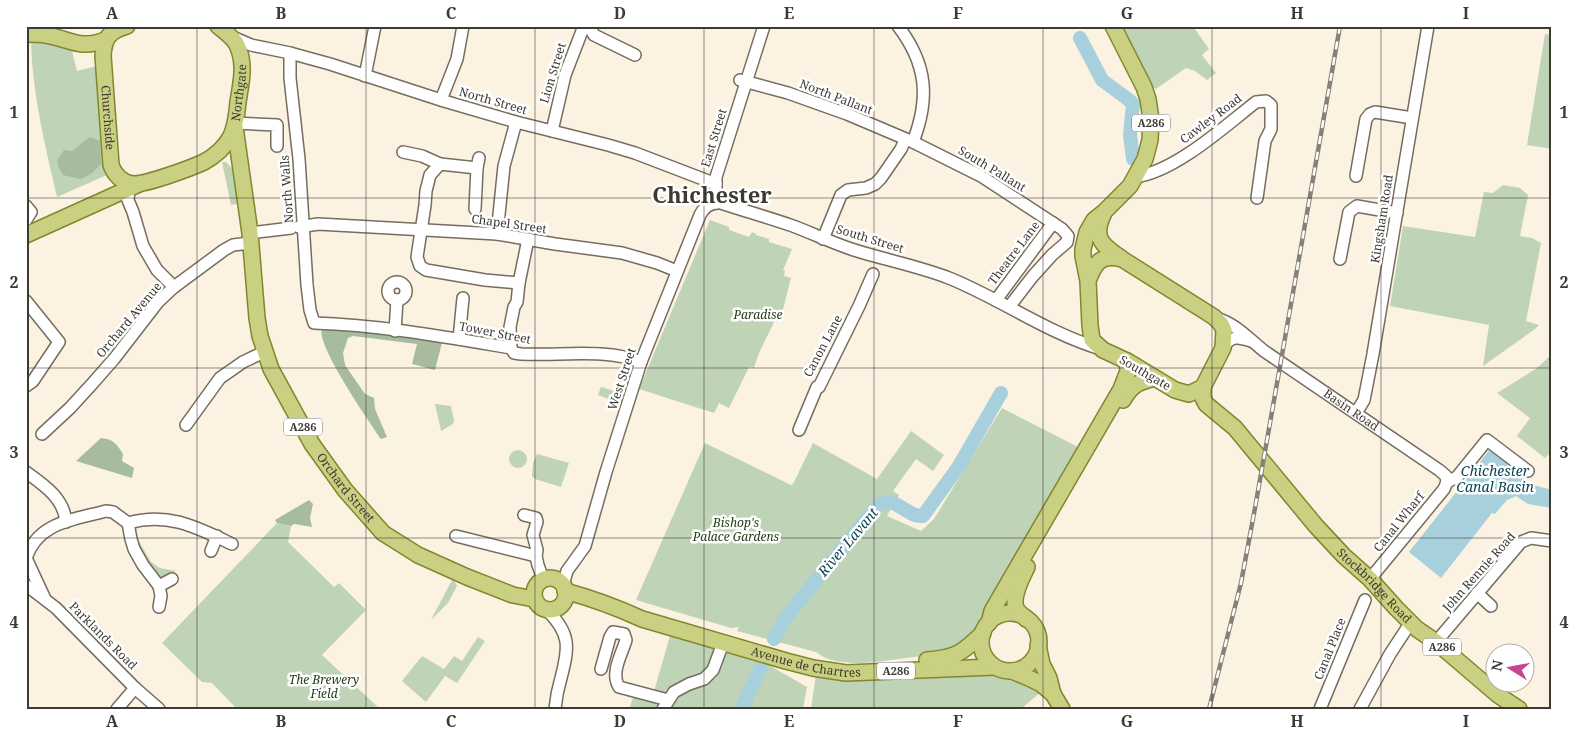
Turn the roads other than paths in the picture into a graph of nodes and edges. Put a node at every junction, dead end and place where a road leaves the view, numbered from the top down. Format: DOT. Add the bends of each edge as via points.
graph roads {
  1 [pos="127,26"];
  2 [pos="375,26"];
  3 [pos="463,26"];
  4 [pos="588,26"];
  5 [pos="764,26"];
  6 [pos="898,26"];
  7 [pos="1114,26"];
  8 [pos="1428,26"];
  9 [pos="224,30"];
  10 [pos="26,34"];
  11 [pos="105,40"];
  12 [pos="78,45"];
  13 [pos="261,47"];
  14 [pos="290,52"];
  15 [pos="635,55"];
  16 [pos="242,66"];
  17 [pos="365,76"];
  18 [pos="105,82"];
  19 [pos="747,82"];
  20 [pos="441,100"];
  21 [pos="1412,118"];
  22 [pos="516,122"];
  23 [pos="235,125"];
  24 [pos="552,131"];
  25 [pos="909,141"];
  26 [pos="277,146"];
  27 [pos="403,152"];
  28 [pos="210,159"];
  29 [pos="440,164"];
  30 [pos="113,170"];
  31 [pos="241,174"];
  32 [pos="1356,176"];
  33 [pos="1136,178"];
  34 [pos="716,184"];
  35 [pos="134,185"];
  36 [pos="106,198"];
  37 [pos="1257,198"];
  38 [pos="716,203"];
  39 [pos="26,206"];
  40 [pos="475,210"];
  41 [pos="1104,212"];
  42 [pos="1397,213"];
  43 [pos="1058,226"];
  44 [pos="298,227"];
  45 [pos="27,228"];
  46 [pos="421,230"];
  47 [pos="497,234"];
  48 [pos="250,238"];
  49 [pos="823,238"];
  50 [pos="528,239"];
  51 [pos="1122,259"];
  52 [pos="1340,259"];
  53 [pos="876,266"];
  54 [pos="677,271"];
  55 [pos="1088,281"];
  56 [pos="519,283"];
  57 [pos="174,287"];
  58 [pos="463,298"];
  59 [pos="397,300"];
  60 [pos="996,300"];
  61 [pos="26,301"];
  62 [pos="1011,309"];
  63 [pos="1214,317"];
  64 [pos="314,323"];
  65 [pos="1090,325"];
  66 [pos="396,331"];
  67 [pos="1064,336"];
  68 [pos="459,339"];
  69 [pos="1251,341"];
  70 [pos="511,348"];
  71 [pos="1223,348"];
  72 [pos="1103,350"];
  73 [pos="264,352"];
  74 [pos="1127,361"];
  75 [pos="641,362"];
  76 [pos="1155,378"];
  77 [pos="26,386"];
  78 [pos="1203,387"];
  79 [pos="1175,390"];
  80 [pos="1356,413"];
  81 [pos="186,425"];
  82 [pos="799,430"];
  83 [pos="42,434"];
  84 [pos="1244,439"];
  85 [pos="1528,471"];
  86 [pos="26,472"];
  87 [pos="1447,482"];
  88 [pos="524,515"];
  89 [pos="66,522"];
  90 [pos="128,523"];
  91 [pos="216,536"];
  92 [pos="456,536"];
  93 [pos="1552,541"];
  94 [pos="232,544"];
  95 [pos="211,551"];
  96 [pos="536,556"];
  97 [pos="26,558"];
  98 [pos="1370,578"];
  99 [pos="172,579"];
  100 [pos="26,585"];
  101 [pos="159,586"];
  102 [pos="554,594"];
  103 [pos="1477,594"];
  104 [pos="45,600"];
  105 [pos="1365,600"];
  106 [pos="159,606"];
  107 [pos="1491,606"];
  108 [pos="624,611"];
  109 [pos="1026,619"];
  110 [pos="1410,622"];
  111 [pos="986,628"];
  112 [pos="1436,642"];
  113 [pos="723,643"];
  114 [pos="1038,646"];
  115 [pos="994,667"];
  116 [pos="601,669"];
  117 [pos="1012,671"];
  118 [pos="135,688"];
  119 [pos="1053,694"];
  120 [pos="666,705"];
  121 [pos="117,709"];
  122 [pos="159,709"];
  123 [pos="555,709"];
  124 [pos="1062,709"];
  125 [pos="1320,709"];
  126 [pos="1360,709"];
  127 [pos="1520,709"];
  1 -- 11 [label="main road" via="116,30"];
  2 -- 17 [label="street"];
  3 -- 20 [label="street" via="456,59"];
  4 -- 15 [label="street" via="594,35"];
  4 -- 24 [label="street, Lion Street" via="582,31 565,75"];
  5 -- 19 [label="street, East Street"];
  6 -- 25 [label="street" via="916,53 923,90 918,128"];
  7 -- 33 [label="main road, A286" via="1144,87 1151,119 1150,140"];
  8 -- 21 [label="street, Kingsham Road"];
  9 -- 13 [label="street, North Street"];
  9 -- 16 [label="main road, Northgate / A286" via="237,46"];
  10 -- 12 [label="main road" via="46,35"];
  11 -- 12 [label="main road"];
  11 -- 18 [label="main road, Churchside"];
  12 -- 18 [label="main road" via="99,66"];
  13 -- 14 [label="street, North Street"];
  13 -- 16 [label="street"];
  14 -- 17 [label="street, North Street"];
  14 -- 44 [label="street, North Walls" via="299,159"];
  16 -- 23 [label="main road, Northgate / A286"];
  17 -- 20 [label="street, North Street"];
  18 -- 30 [label="main road, Churchside"];
  19 -- 25 [label="street, North Pallant" via="847,114"];
  19 -- 34 [label="street, East Street"];
  20 -- 22 [label="street, North Street"];
  21 -- 32 [label="street" via="1370,114 1366,119"];
  21 -- 42 [label="street, Kingsham Road"];
  22 -- 24 [label="street, North Street"];
  22 -- 47 [label="street" via="504,166"];
  23 -- 26 [label="street" via="277,125"];
  23 -- 28 [label="main road, Northgate / A286" via="224,146"];
  23 -- 31 [label="main road, Orchard Street / A286"];
  24 -- 34 [label="street, North Street" via="635,153"];
  25 -- 43 [label="street, South Pallant" via="981,176"];
  25 -- 49 [label="street" via="875,184 848,190 841,195"];
  27 -- 29 [label="street"];
  28 -- 31 [label="main road" via="228,160"];
  28 -- 35 [label="main road, A286"];
  29 -- 40 [label="street" via="478,163"];
  29 -- 46 [label="street" via="430,174"];
  30 -- 35 [label="main road" via="121,179"];
  30 -- 36 [label="main road, Churchside" via="112,187"];
  31 -- 48 [label="main road, Orchard Street / A286"];
  33 -- 37 [label="street, Cawley Road" via="1176,162 1256,102 1266,101 1271,105 1271,129 1265,141"];
  33 -- 41 [label="main road, A286"];
  34 -- 38 [label="street, East Street"];
  35 -- 36 [label="main road"];
  35 -- 57 [label="street" via="128,200 143,246 157,270"];
  36 -- 45 [label="main road"];
  38 -- 49 [label="street, South Street"];
  38 -- 54 [label="street, West Street" via="707,206 700,215"];
  39 -- 45 [label="street" via="30,212"];
  41 -- 51 [label="main road, A286" via="1097,234 1107,249"];
  41 -- 55 [label="main road, A286" via="1087,232 1083,249"];
  42 -- 52 [label="street" via="1357,206 1349,212"];
  42 -- 80 [label="street, Kingsham Road" via="1364,400"];
  43 -- 60 [label="street, Theatre Lane"];
  43 -- 62 [label="street" via="1068,236 1067,242 1033,276"];
  44 -- 46 [label="street, Chapel Street" via="318,224"];
  44 -- 48 [label="street"];
  44 -- 64 [label="street, North Walls"];
  46 -- 47 [label="street, Chapel Street"];
  46 -- 56 [label="street" via="417,258 426,270"];
  47 -- 50 [label="street, Chapel Street"];
  48 -- 57 [label="street, Orchard Avenue" via="224,250"];
  48 -- 73 [label="main road, Orchard Street / A286" via="257,318"];
  49 -- 53 [label="street, South Street"];
  50 -- 54 [label="street, Chapel Street" via="622,253"];
  50 -- 56 [label="street"];
  51 -- 55 [label="main road" via="1112,257 1099,261"];
  51 -- 63 [label="main road, A286"];
  53 -- 60 [label="street, South Street" via="920,268"];
  53 -- 82 [label="street, Canon Lane"];
  54 -- 75 [label="street, West Street"];
  55 -- 65 [label="main road, A286"];
  56 -- 70 [label="street" via="510,327"];
  57 -- 83 [label="street, Orchard Avenue" via="158,302 102,373"];
  58 -- 68 [label="street"];
  59 -- 66 [label="street"];
  60 -- 62 [label="street, South Street"];
  61 -- 77 [label="street" via="59,342"];
  62 -- 67 [label="street, Southgate"];
  63 -- 69 [label="street, Basin Road" via="1226,321"];
  63 -- 71 [label="main road" via="1224,330"];
  64 -- 66 [label="street, Tower Street"];
  65 -- 67 [label="street" via="1075,336"];
  65 -- 72 [label="main road, A286" via="1092,340"];
  66 -- 68 [label="street, Tower Street"];
  67 -- 72 [label="street, Southgate"];
  68 -- 70 [label="street, Tower Street"];
  69 -- 71 [label="street" via="1233,339 1227,341"];
  69 -- 80 [label="street, Basin Road"];
  70 -- 75 [label="street, Tower Street" via="514,353 521,354 601,355"];
  71 -- 78 [label="main road"];
  72 -- 74 [label="main road, Southgate"];
  73 -- 81 [label="street" via="220,378"];
  73 -- 102 [label="main road, Orchard Street / A286" via="312,444 383,533 418,555 467,577 501,589 514,587"];
  74 -- 76 [label="main road, Southgate"];
  74 -- 111 [label="main road, Avenue de Chartres / A286" via="1128,372 1122,389 992,611"];
  75 -- 102 [label="street, West Street" via="585,546"];
  76 -- 79 [label="main road, Southgate"];
  76 -- 109 [label="main road" via="1137,383 1126,394 1024,573 1015,602 1017,610"];
  78 -- 79 [label="main road, Southgate" via="1190,394"];
  78 -- 84 [label="main road, Stockbridge Road" via="1206,404"];
  79 -- 84 [label="main road"];
  80 -- 87 [label="street, Basin Road" via="1439,470"];
  84 -- 98 [label="main road, Stockbridge Road" via="1331,542"];
  85 -- 87 [label="street, Canal Wharf" via="1487,440 1456,477"];
  86 -- 89 [label="street" via="56,497 63,506"];
  87 -- 98 [label="street, Canal Wharf"];
  88 -- 96 [label="street" via="536,518 533,535"];
  89 -- 90 [label="street" via="110,511"];
  89 -- 97 [label="street" via="42,533 29,548"];
  90 -- 91 [label="street" via="157,519 176,521"];
  90 -- 101 [label="street" via="134,549"];
  91 -- 94 [label="street"];
  91 -- 95 [label="street"];
  92 -- 96 [label="street"];
  93 -- 103 [label="street, John Rennie Road" via="1524,540"];
  96 -- 102 [label="street"];
  97 -- 104 [label="street"];
  98 -- 110 [label="main road, Stockbridge Road / A286"];
  99 -- 101 [label="street"];
  100 -- 104 [label="street, Parklands Road"];
  101 -- 106 [label="street"];
  102 -- 108 [label="main road, Avenue de Chartres / A286" via="592,598"];
  102 -- 123 [label="street" via="567,649"];
  103 -- 107 [label="street"];
  103 -- 112 [label="street, John Rennie Road"];
  104 -- 118 [label="street, Parklands Road"];
  105 -- 125 [label="street, Canal Place"];
  108 -- 111 [label="main road, Avenue de Chartres / A286" via="645,612 801,658 846,665 943,659 964,651"];
  108 -- 113 [label="main road, Avenue de Chartres / A286"];
  109 -- 111 [label="main road" via="1003,614 995,617"];
  109 -- 114 [label="main road" via="1037,632"];
  110 -- 112 [label="main road, Stockbridge Road / A286"];
  110 -- 126 [label="street"];
  111 -- 115 [label="main road" via="981,641 984,656"];
  112 -- 127 [label="main road, Stockbridge Road / A286" via="1498,695"];
  113 -- 115 [label="main road, Avenue de Chartres / A286" via="799,665 846,672"];
  113 -- 120 [label="street" via="713,670 704,679 674,692"];
  114 -- 117 [label="main road" via="1030,663"];
  114 -- 119 [label="main road"];
  115 -- 117 [label="main road"];
  116 -- 120 [label="street" via="613,632 624,634 626,640 615,675 616,682 619,687"];
  117 -- 119 [label="main road" via="1031,678"];
  118 -- 121 [label="street"];
  118 -- 122 [label="street, Parklands Road"];
  119 -- 124 [label="main road"];
}
